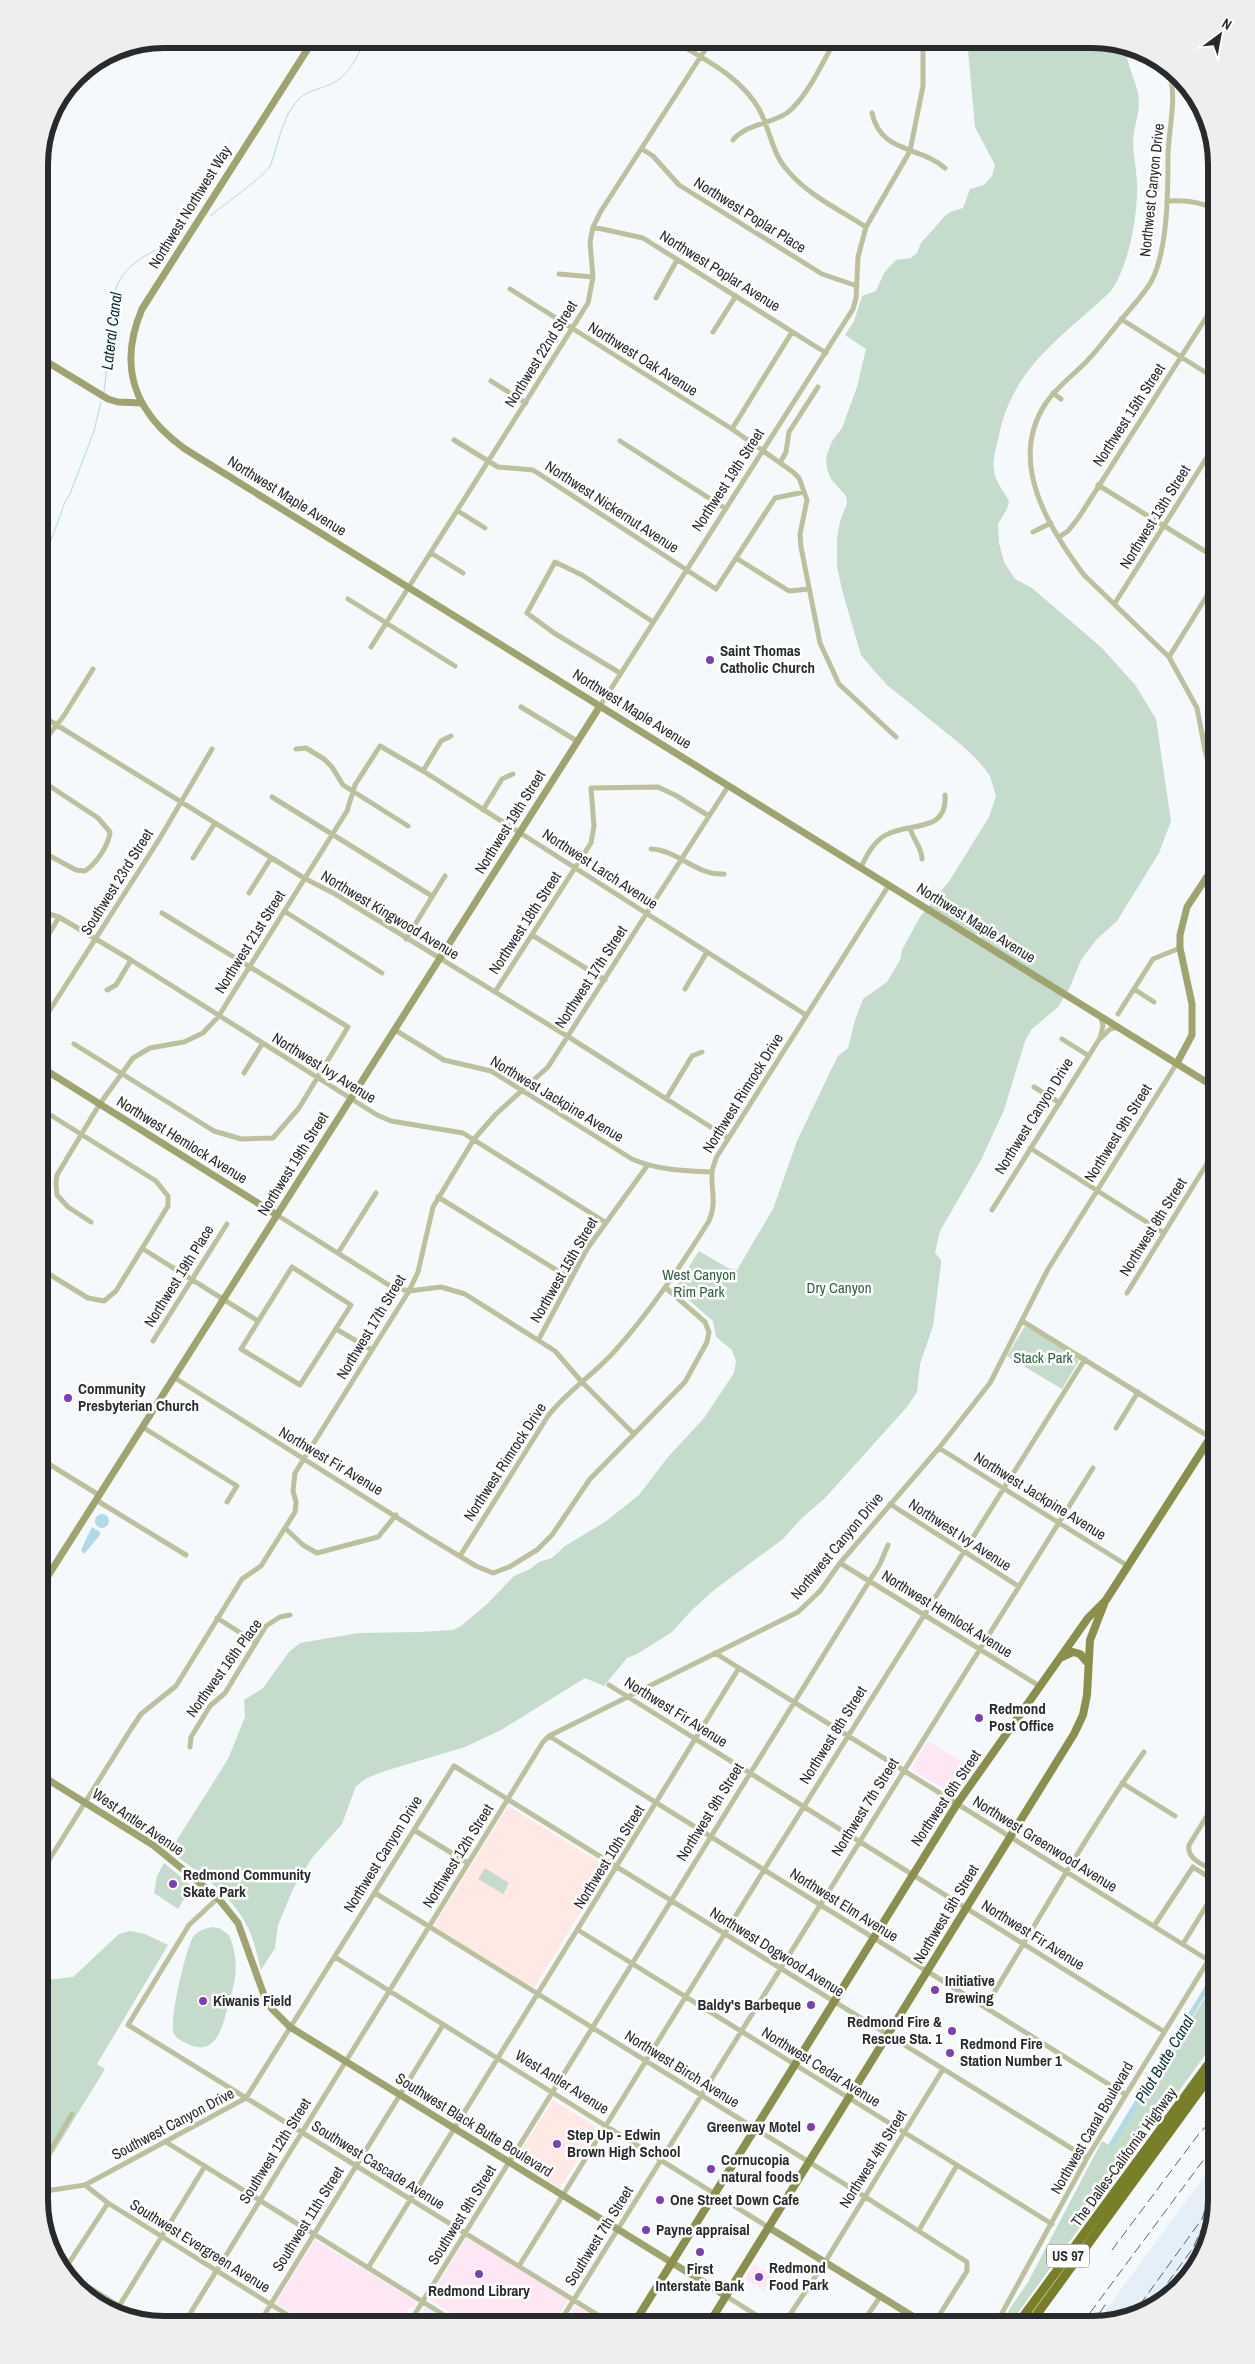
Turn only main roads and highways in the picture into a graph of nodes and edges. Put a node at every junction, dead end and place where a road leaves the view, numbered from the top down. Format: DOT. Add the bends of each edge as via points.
graph roads {
  1 [pos="1208,1448"];
  2 [pos="1106,1600"];
  3 [pos="1059,1659"];
  4 [pos="1088,1662"];
  5 [pos="1208,2065"];
  6 [pos="1208,2079"];
  7 [pos="639,2316"];
  8 [pos="714,2316"];
  9 [pos="1025,2316"];
  10 [pos="1037,2316"];
  1 -- 2 [label="main road, Northwest 6th Street"];
  2 -- 3 [label="main road, Northwest 6th Street" via="1088,1618"];
  2 -- 4 [label="main road, Northwest 5th Street" via="1090,1640"];
  3 -- 4 [label="main road" via="1073,1652"];
  3 -- 7 [label="main road, Northwest 6th Street" via="912,1874"];
  4 -- 8 [label="main road, Northwest 5th Street" via="1083,1715 1071,1739"];
  5 -- 9 [label="highway, The Dalles-California Highway / US 97"];
  6 -- 10 [label="highway, The Dalles-California Highway / US 97"];
}
